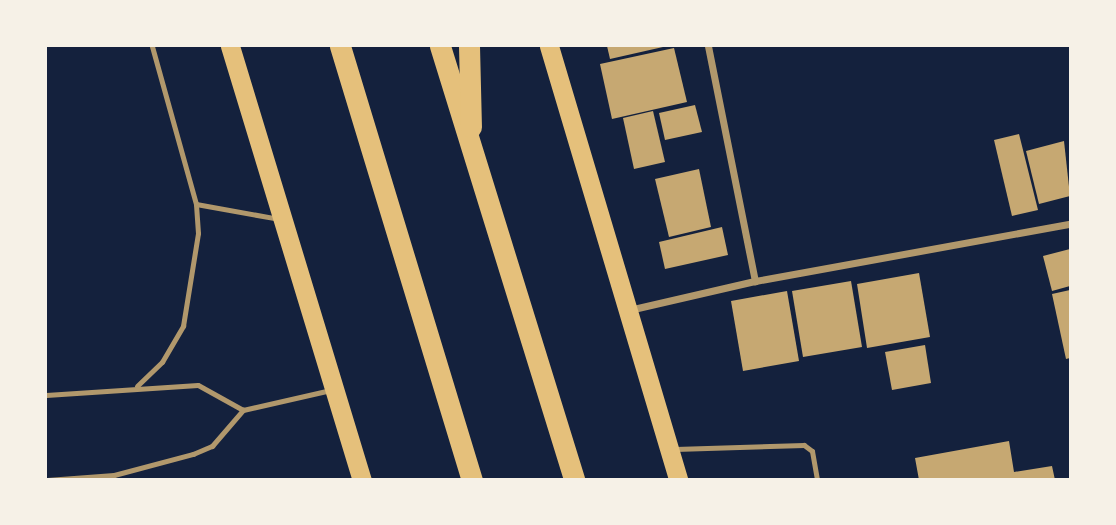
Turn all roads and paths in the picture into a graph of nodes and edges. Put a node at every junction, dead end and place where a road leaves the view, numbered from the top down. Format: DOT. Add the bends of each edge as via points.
graph roads {
  1 [pos="152,46"];
  2 [pos="230,46"];
  3 [pos="440,46"];
  4 [pos="468,46"];
  5 [pos="549,46"];
  6 [pos="708,46"];
  7 [pos="340,48"];
  8 [pos="471,145"];
  9 [pos="196,204"];
  10 [pos="282,220"];
  11 [pos="1070,223"];
  12 [pos="755,281"];
  13 [pos="629,310"];
  14 [pos="137,386"];
  15 [pos="334,389"];
  16 [pos="46,395"];
  17 [pos="243,410"];
  18 [pos="669,449"];
  19 [pos="47,480"];
  20 [pos="362,480"];
  21 [pos="472,480"];
  22 [pos="574,480"];
  23 [pos="678,480"];
  24 [pos="817,480"];
  1 -- 9 [label="lane"];
  2 -- 10 [label="highway"];
  3 -- 8 [label="highway"];
  4 -- 8 [label="highway" via="473,75"];
  5 -- 13 [label="highway"];
  6 -- 12 [label="street"];
  7 -- 21 [label="highway"];
  8 -- 22 [label="highway"];
  9 -- 10 [label="lane"];
  9 -- 14 [label="lane" via="196,266 183,326 163,362"];
  10 -- 15 [label="highway"];
  11 -- 12 [label="street"];
  12 -- 13 [label="street"];
  13 -- 18 [label="highway"];
  14 -- 16 [label="lane"];
  14 -- 17 [label="lane" via="198,384"];
  15 -- 17 [label="lane"];
  15 -- 20 [label="highway"];
  17 -- 19 [label="lane" via="212,446 193,454 114,475"];
  18 -- 23 [label="highway"];
  18 -- 24 [label="lane" via="804,445 812,451"];
}
